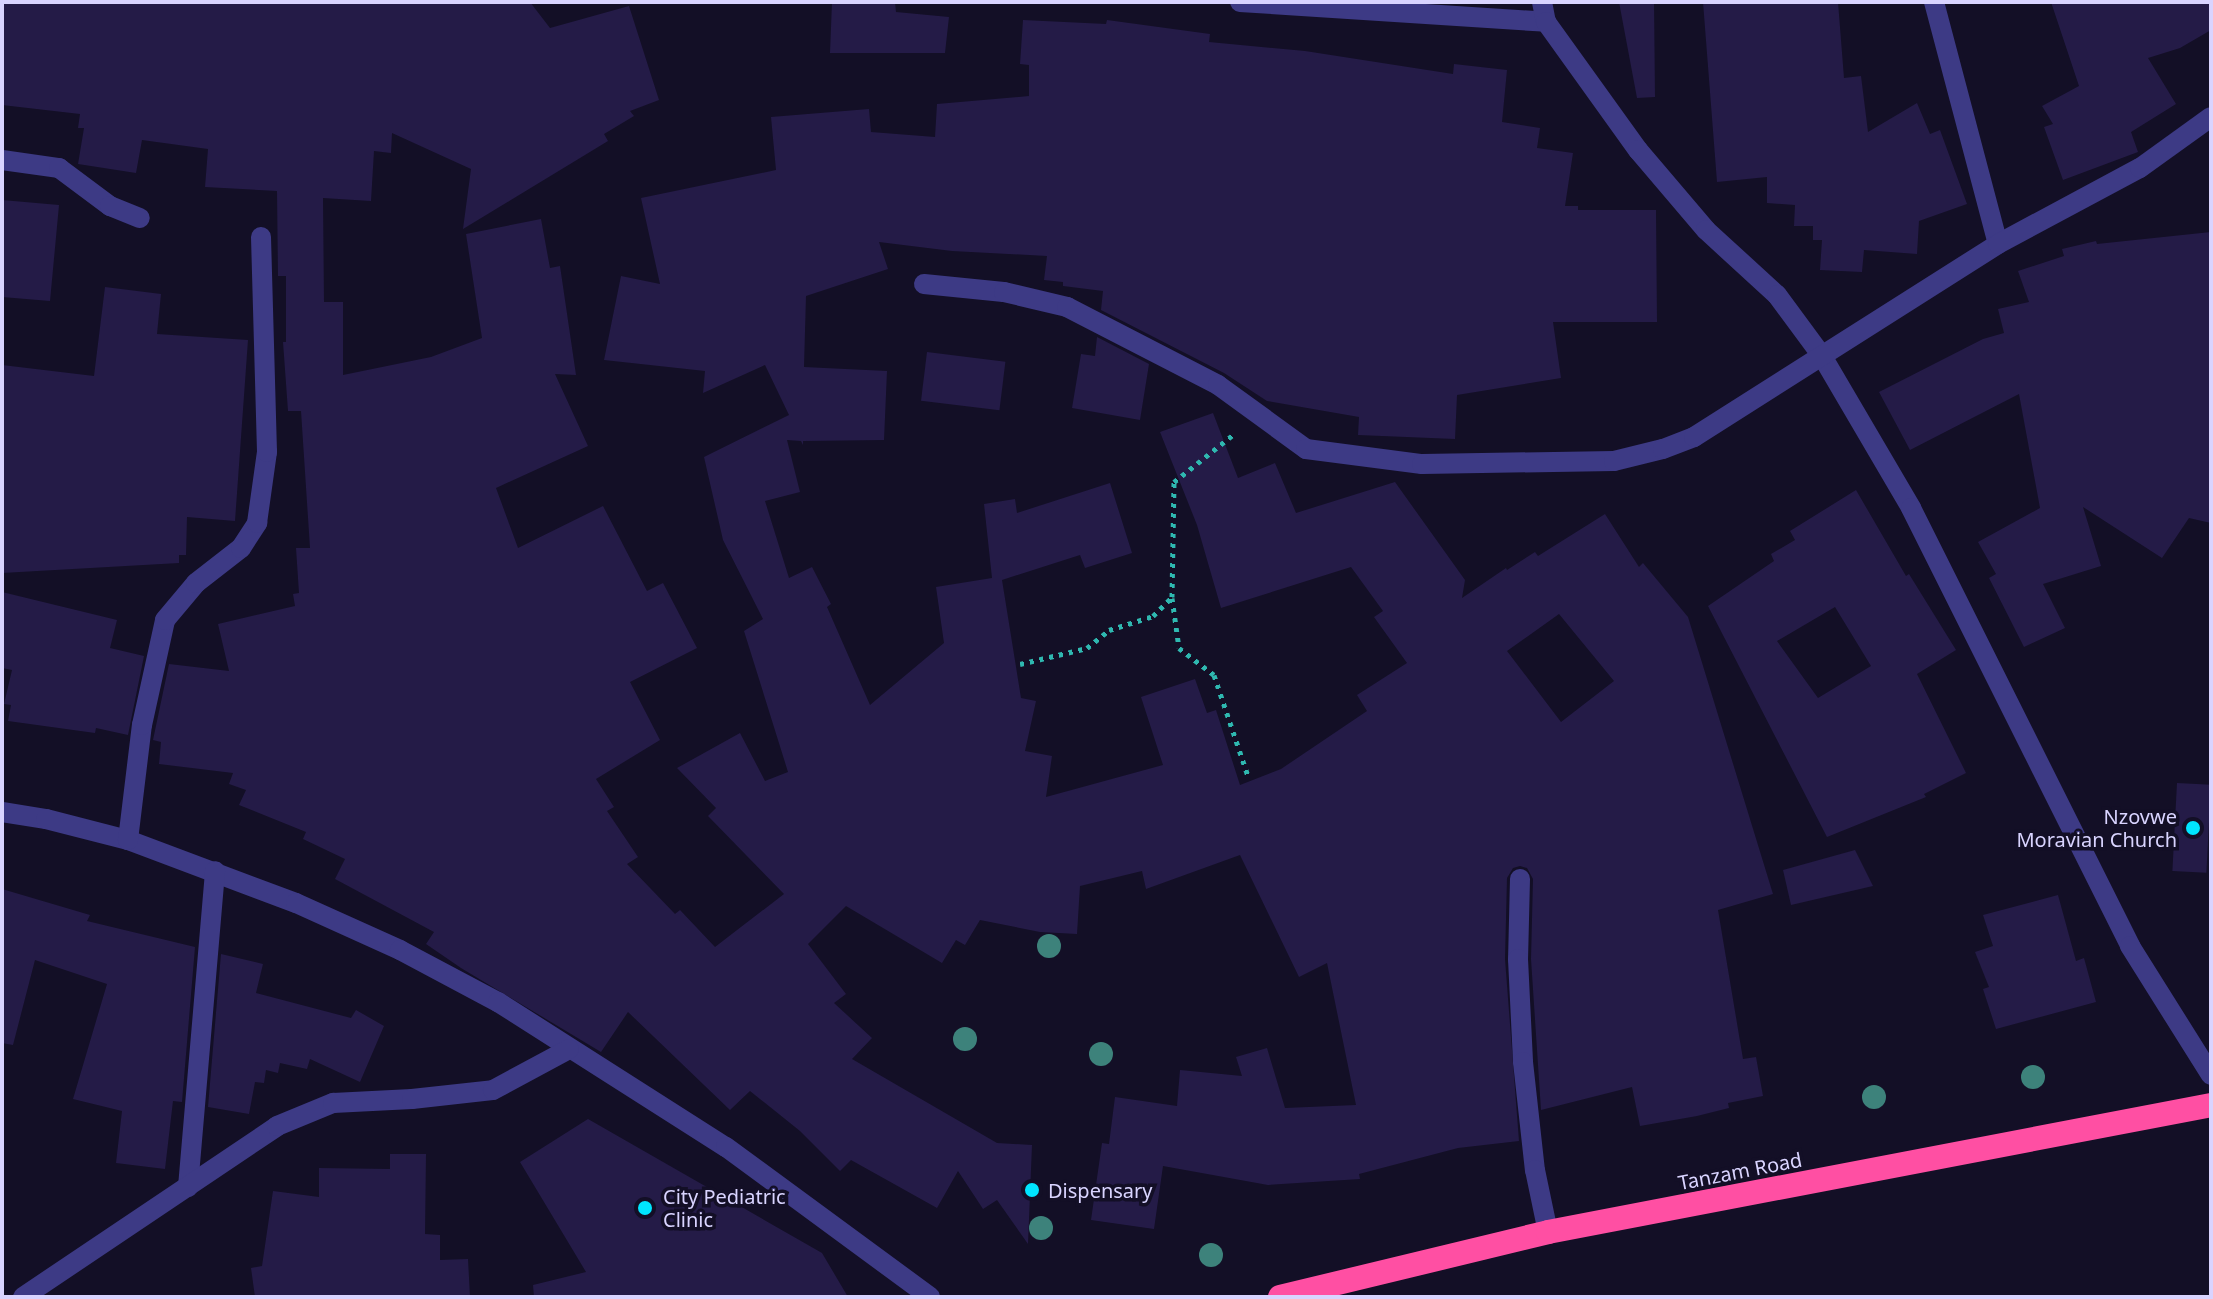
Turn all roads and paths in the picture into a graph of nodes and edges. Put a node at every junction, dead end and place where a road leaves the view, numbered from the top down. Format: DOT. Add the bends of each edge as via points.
graph roads {
  1 [pos="1240,2"];
  2 [pos="1934,2"];
  3 [pos="1544,12"];
  4 [pos="2211,117"];
  5 [pos="2,160"];
  6 [pos="140,218"];
  7 [pos="261,237"];
  8 [pos="1998,244"];
  9 [pos="924,284"];
  10 [pos="1822,356"];
  11 [pos="1254,413"];
  12 [pos="1172,597"];
  13 [pos="1020,664"];
  14 [pos="1248,776"];
  15 [pos="2,812"];
  16 [pos="128,840"];
  17 [pos="215,871"];
  18 [pos="1520,879"];
  19 [pos="569,1049"];
  20 [pos="2211,1075"];
  21 [pos="2211,1105"];
  22 [pos="188,1187"];
  23 [pos="1548,1232"];
  24 [pos="1285,1296"];
  25 [pos="23,1297"];
  26 [pos="930,1297"];
  1 -- 3 [label="street"];
  2 -- 8 [label="street"];
  3 -- 10 [label="street" via="1638,150 1706,230 1777,295"];
  4 -- 8 [label="street" via="2140,168"];
  5 -- 6 [label="street" via="59,168 110,206"];
  7 -- 16 [label="street" via="267,452 257,523 241,548 196,583 165,620 142,725"];
  8 -- 10 [label="street"];
  9 -- 11 [label="street" via="1004,292 1067,307 1218,385"];
  10 -- 11 [label="street" via="1694,437 1614,461 1422,464 1306,449"];
  10 -- 20 [label="street" via="1911,508 2130,946"];
  11 -- 12 [label="path" via="1174,482"];
  12 -- 13 [label="path" via="1153,616 1109,630 1087,648"];
  12 -- 14 [label="path" via="1179,648 1214,675"];
  15 -- 16 [label="street"];
  16 -- 17 [label="street"];
  17 -- 19 [label="street" via="400,950 498,1002"];
  17 -- 22 [label="street"];
  18 -- 23 [label="street" via="1523,1062"];
  19 -- 22 [label="street" via="493,1090 333,1103 277,1126"];
  19 -- 26 [label="street" via="726,1147"];
  21 -- 23 [label="highway, Tanzam Road"];
  22 -- 25 [label="street"];
  23 -- 24 [label="highway, Tanzam Road"];
}
